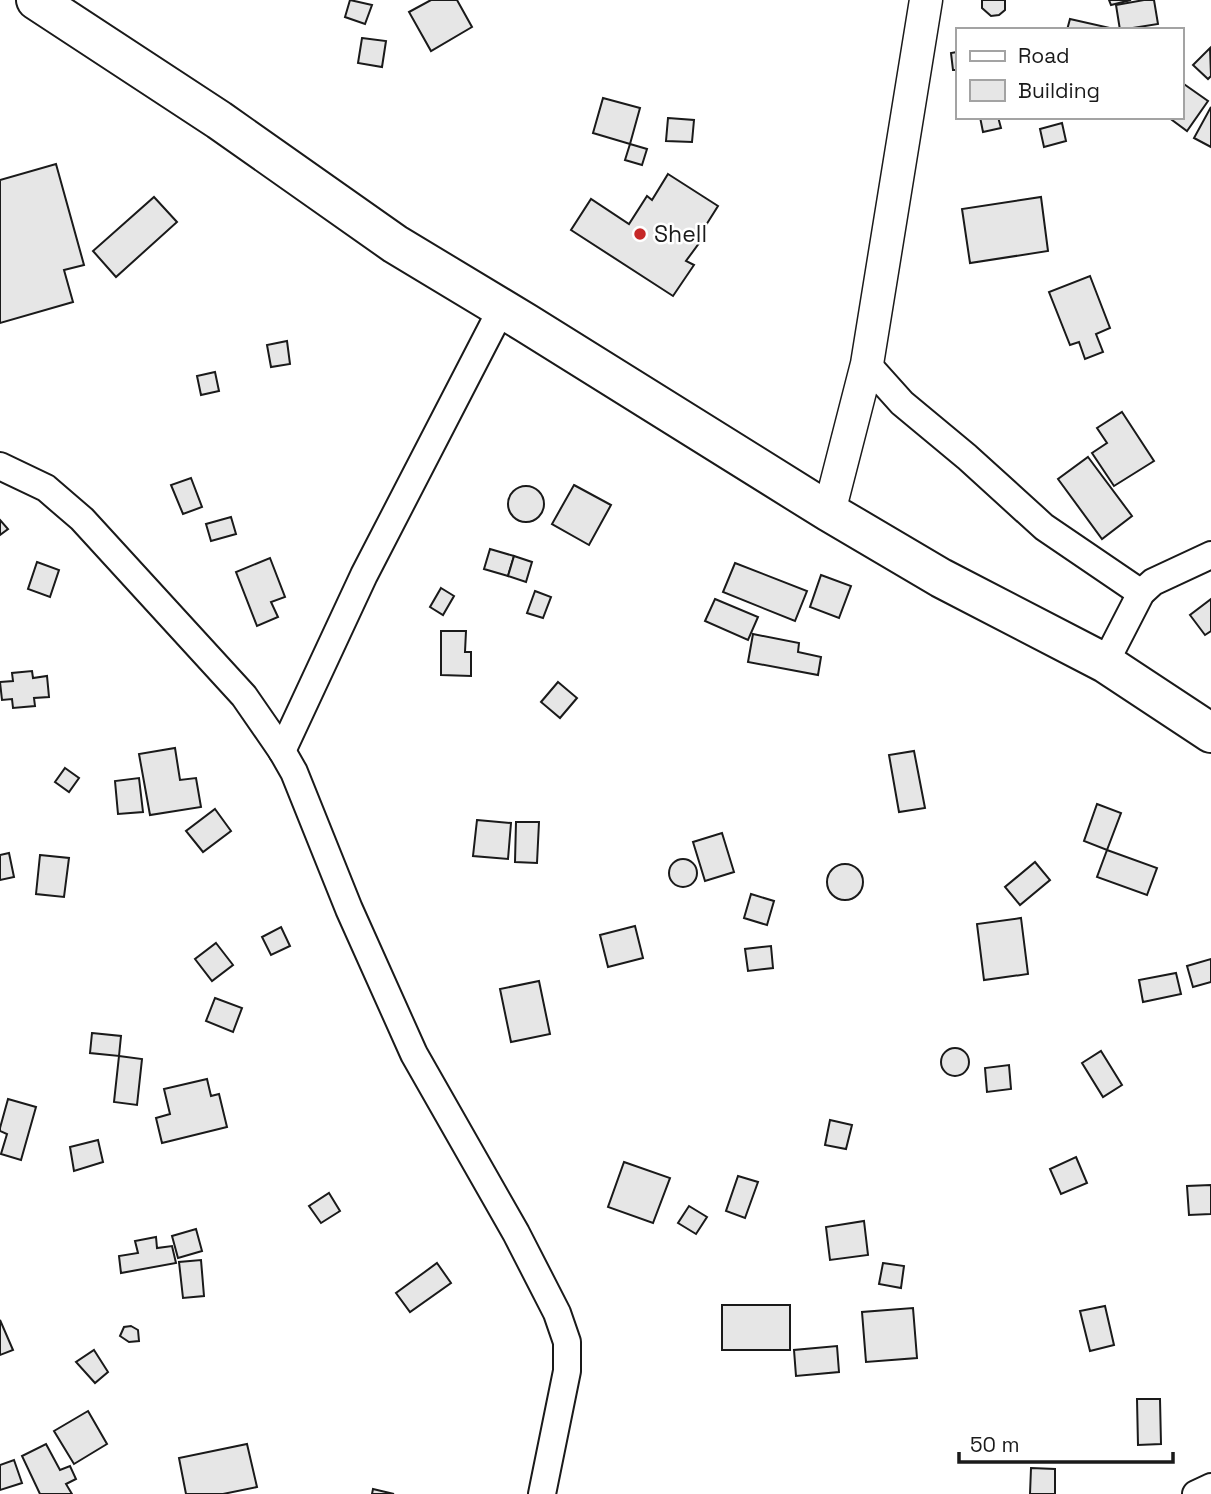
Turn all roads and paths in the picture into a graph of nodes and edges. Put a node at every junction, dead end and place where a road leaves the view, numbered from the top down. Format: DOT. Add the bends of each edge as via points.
graph roads {
  1 [pos="36,0"];
  2 [pos="926,0"];
  3 [pos="502,308"];
  4 [pos="867,364"];
  5 [pos="0,466"];
  6 [pos="829,512"];
  7 [pos="1211,555"];
  8 [pos="1141,593"];
  9 [pos="1105,663"];
  10 [pos="1211,733"];
  11 [pos="282,751"];
  12 [pos="1211,1487"];
  13 [pos="542,1494"];
  14 [pos="1196,1494"];
  1 -- 3 [label="main road" via="219,120 395,244"];
  2 -- 4 [label="street"];
  3 -- 6 [label="main road"];
  3 -- 11 [label="street" via="364,575"];
  4 -- 6 [label="street"];
  4 -- 8 [label="street" via="902,403 1044,527"];
  5 -- 11 [label="street" via="46,488 82,519 244,696"];
  6 -- 9 [label="main road" via="941,578"];
  7 -- 8 [label="street" via="1153,582"];
  8 -- 9 [label="street"];
  9 -- 10 [label="main road"];
  11 -- 13 [label="street" via="414,1054 561,1322 567,1342 567,1371"];
  12 -- 14 [label="street"];
}
